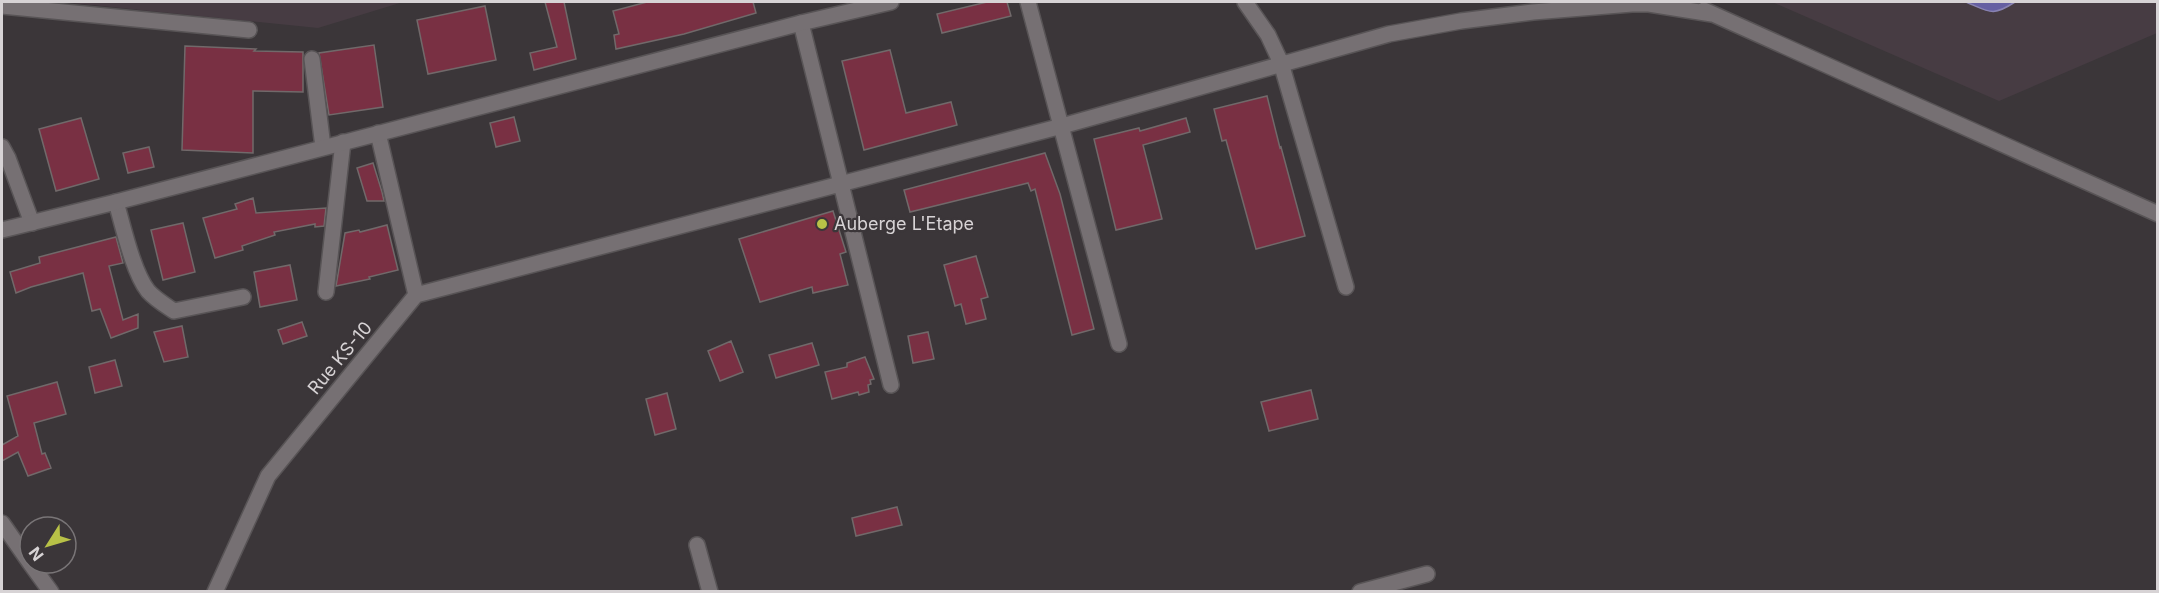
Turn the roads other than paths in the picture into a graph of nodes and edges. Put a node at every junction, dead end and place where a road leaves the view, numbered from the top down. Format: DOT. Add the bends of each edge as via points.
graph roads {
  1 [pos="891,2"];
  2 [pos="1028,2"];
  3 [pos="1245,2"];
  4 [pos="1685,2"];
  5 [pos="2,6"];
  6 [pos="1712,14"];
  7 [pos="801,22"];
  8 [pos="249,30"];
  9 [pos="312,58"];
  10 [pos="1281,63"];
  11 [pos="1062,126"];
  12 [pos="378,133"];
  13 [pos="343,142"];
  14 [pos="2,147"];
  15 [pos="323,147"];
  16 [pos="842,184"];
  17 [pos="116,202"];
  18 [pos="2157,214"];
  19 [pos="32,223"];
  20 [pos="2,230"];
  21 [pos="1346,287"];
  22 [pos="326,292"];
  23 [pos="416,295"];
  24 [pos="243,297"];
  25 [pos="1119,344"];
  26 [pos="891,385"];
  27 [pos="2,523"];
  28 [pos="697,545"];
  29 [pos="18,546"];
  30 [pos="1427,574"];
  31 [pos="39,575"];
  32 [pos="51,591"];
  33 [pos="215,591"];
  34 [pos="710,591"];
  35 [pos="1360,591"];
  1 -- 7 [label="street"];
  2 -- 11 [label="street"];
  3 -- 10 [label="street" via="1268,35"];
  4 -- 6 [label="street"];
  5 -- 8 [label="street"];
  6 -- 10 [label="street" via="1641,4 1533,12 1389,34"];
  6 -- 18 [label="street"];
  7 -- 12 [label="street"];
  7 -- 16 [label="street"];
  9 -- 15 [label="street"];
  10 -- 11 [label="street"];
  10 -- 21 [label="street"];
  11 -- 16 [label="street"];
  11 -- 25 [label="street"];
  12 -- 13 [label="street"];
  12 -- 23 [label="street"];
  13 -- 15 [label="street"];
  13 -- 22 [label="street"];
  14 -- 19 [label="street"];
  15 -- 17 [label="street"];
  16 -- 23 [label="street"];
  16 -- 26 [label="street"];
  17 -- 19 [label="street"];
  17 -- 24 [label="street" via="141,278 166,306 174,311"];
  19 -- 20 [label="street"];
  23 -- 33 [label="street, Rue KS-10" via="268,476"];
  27 -- 29 [label="street"];
  28 -- 34 [label="street"];
  30 -- 35 [label="street"];
  31 -- 32 [label="street"];
}
